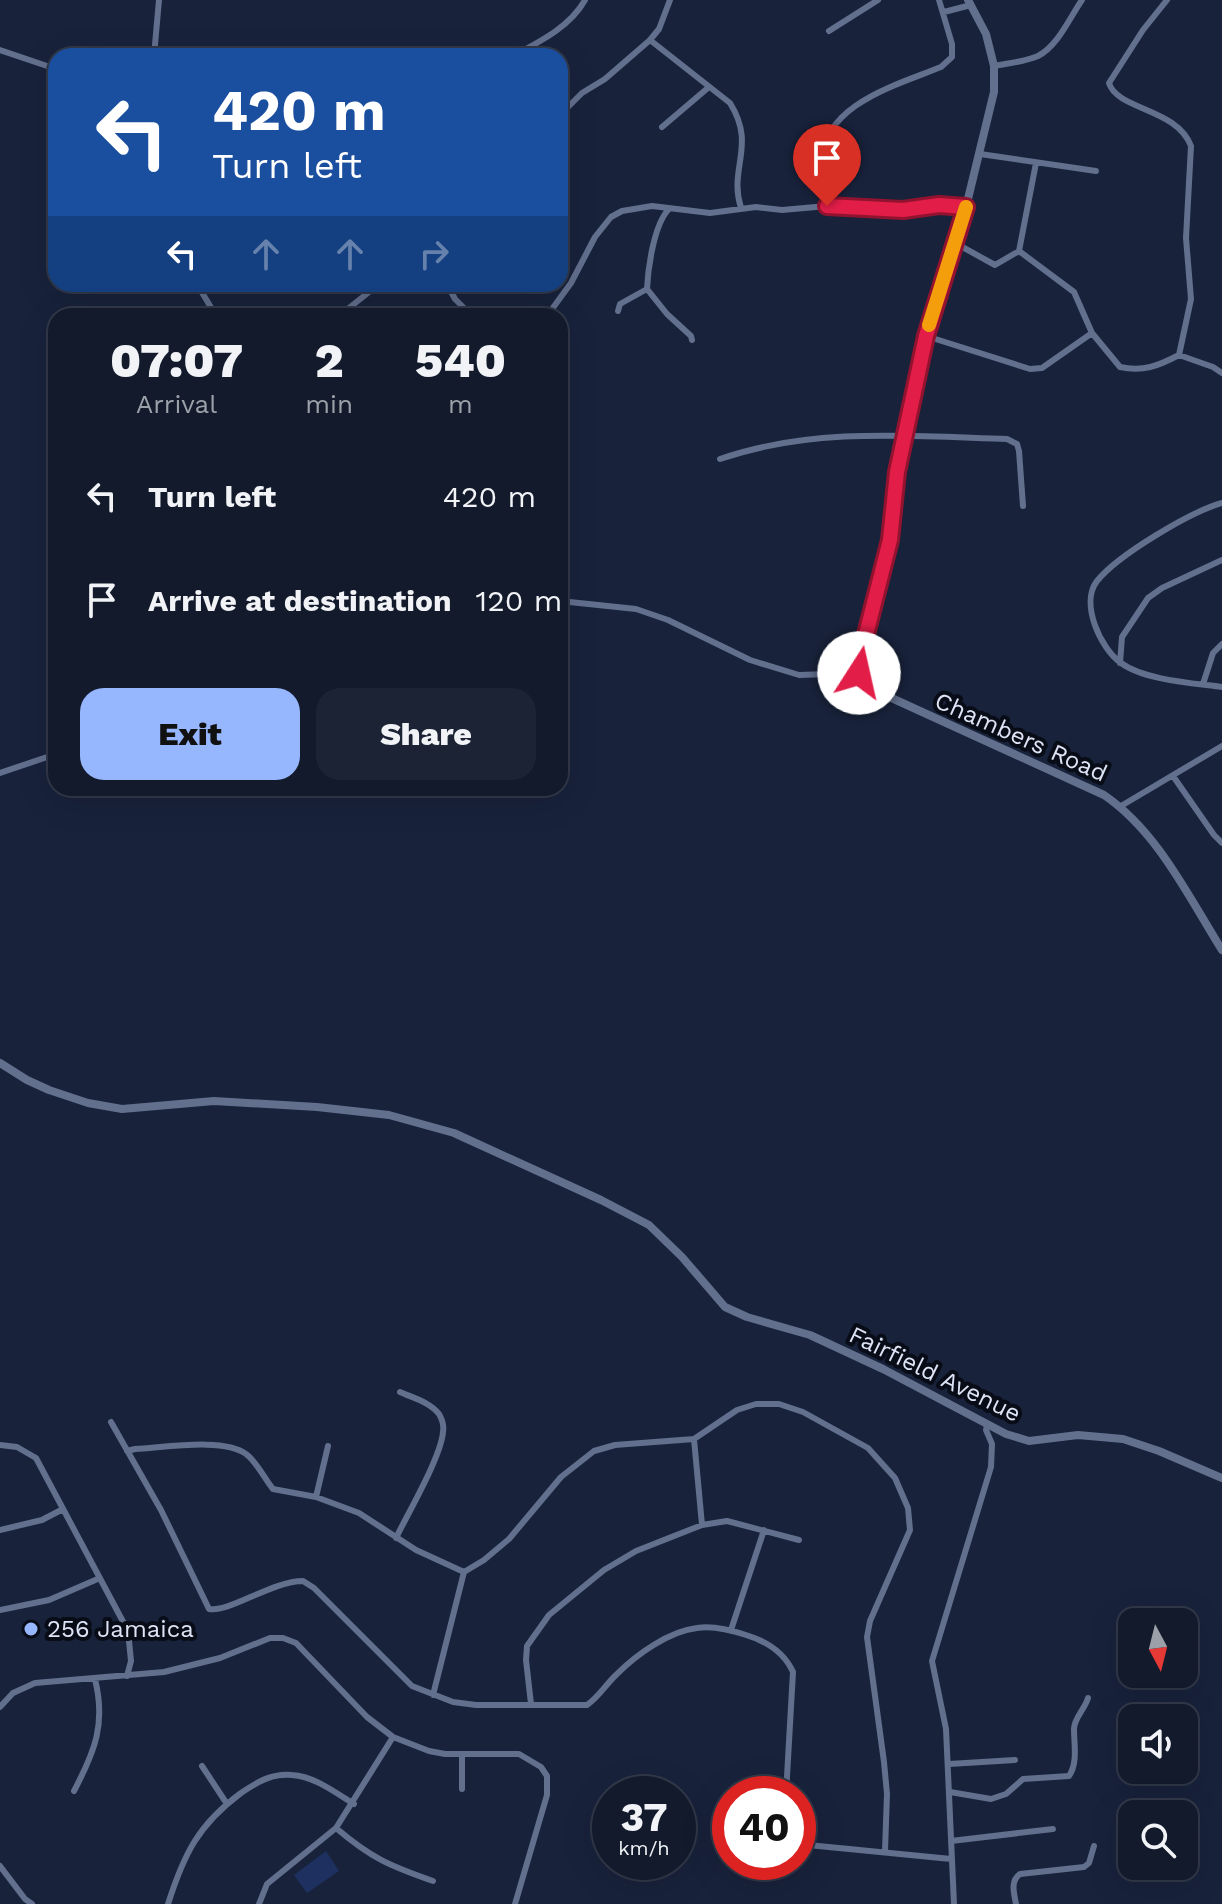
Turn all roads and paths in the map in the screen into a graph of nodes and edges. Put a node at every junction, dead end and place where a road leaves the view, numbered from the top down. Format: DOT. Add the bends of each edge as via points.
graph roads {
  1 [pos="159,0"];
  2 [pos="585,0"];
  3 [pos="670,0"];
  4 [pos="878,0"];
  5 [pos="939,0"];
  6 [pos="1082,0"];
  7 [pos="1167,0"];
  8 [pos="970,2"];
  9 [pos="944,12"];
  10 [pos="829,31"];
  11 [pos="650,40"];
  12 [pos="155,48"];
  13 [pos="528,48"];
  14 [pos="0,50"];
  15 [pos="48,66"];
  16 [pos="994,66"];
  17 [pos="709,87"];
  18 [pos="568,107"];
  19 [pos="662,127"];
  20 [pos="980,154"];
  21 [pos="1036,163"];
  22 [pos="1096,171"];
  23 [pos="827,206"];
  24 [pos="966,207"];
  25 [pos="741,208"];
  26 [pos="669,209"];
  27 [pos="955,243"];
  28 [pos="1019,251"];
  29 [pos="568,287"];
  30 [pos="647,289"];
  31 [pos="369,292"];
  32 [pos="451,292"];
  33 [pos="349,308"];
  34 [pos="464,308"];
  35 [pos="618,311"];
  36 [pos="1092,333"];
  37 [pos="926,336"];
  38 [pos="692,340"];
  39 [pos="1179,355"];
  40 [pos="1222,373"];
  41 [pos="904,436"];
  42 [pos="720,459"];
  43 [pos="1222,503"];
  44 [pos="1023,506"];
  45 [pos="1222,560"];
  46 [pos="568,602"];
  47 [pos="1222,644"];
  48 [pos="1120,663"];
  49 [pos="859,673"];
  50 [pos="1203,684"];
  51 [pos="1222,687"];
  52 [pos="1222,746"];
  53 [pos="48,757"];
  54 [pos="0,773"];
  55 [pos="1173,776"];
  56 [pos="1121,806"];
  57 [pos="1222,843"];
  58 [pos="1222,950"];
  59 [pos="0,1063"];
  60 [pos="400,1392"];
  61 [pos="111,1422"];
  62 [pos="987,1425"];
  63 [pos="694,1439"];
  64 [pos="0,1445"];
  65 [pos="328,1446"];
  66 [pos="127,1451"];
  67 [pos="1222,1478"];
  68 [pos="316,1497"];
  69 [pos="63,1509"];
  70 [pos="702,1525"];
  71 [pos="0,1530"];
  72 [pos="764,1530"];
  73 [pos="396,1538"];
  74 [pos="799,1540"];
  75 [pos="464,1572"];
  76 [pos="100,1578"];
  77 [pos="0,1610"];
  78 [pos="731,1630"];
  79 [pos="127,1676"];
  80 [pos="95,1679"];
  81 [pos="433,1695"];
  82 [pos="1088,1698"];
  83 [pos="531,1704"];
  84 [pos="0,1707"];
  85 [pos="393,1737"];
  86 [pos="462,1755"];
  87 [pos="1015,1760"];
  88 [pos="949,1764"];
  89 [pos="202,1766"];
  90 [pos="787,1776"];
  91 [pos="462,1789"];
  92 [pos="74,1791"];
  93 [pos="950,1792"];
  94 [pos="227,1804"];
  95 [pos="354,1804"];
  96 [pos="336,1828"];
  97 [pos="1053,1829"];
  98 [pos="951,1841"];
  99 [pos="816,1845"];
  100 [pos="1094,1846"];
  101 [pos="885,1851"];
  102 [pos="951,1859"];
  103 [pos="0,1866"];
  104 [pos="433,1881"];
  105 [pos="25,1899"];
  106 [pos="18,1904"];
  107 [pos="32,1904"];
  108 [pos="168,1904"];
  109 [pos="259,1904"];
  110 [pos="515,1904"];
  111 [pos="954,1904"];
  112 [pos="1016,1904"];
  1 -- 12 [label="street"];
  2 -- 13 [label="street" via="548,37"];
  3 -- 11 [label="street"];
  4 -- 10 [label="street"];
  5 -- 9 [label="street"];
  6 -- 16 [label="street" via="1042,54"];
  7 -- 39 [label="street" via="1109,83 1124,99 1176,123 1191,146 1186,238 1191,299"];
  8 -- 9 [label="street"];
  8 -- 16 [label="street"];
  9 -- 23 [label="street" via="952,57 941,67 854,105 833,130 821,161"];
  11 -- 17 [label="street"];
  11 -- 18 [label="street"];
  14 -- 15 [label="street"];
  16 -- 20 [label="street" via="994,92"];
  17 -- 19 [label="street"];
  17 -- 25 [label="street" via="730,103 740,125 743,151 736,192"];
  20 -- 21 [label="street"];
  20 -- 24 [label="street"];
  21 -- 22 [label="street"];
  21 -- 28 [label="street"];
  23 -- 24 [label="street"];
  23 -- 25 [label="street"];
  24 -- 27 [label="street"];
  25 -- 26 [label="street" via="710,213"];
  26 -- 29 [label="street" via="652,206 611,217"];
  26 -- 30 [label="street" via="659,228"];
  27 -- 28 [label="street" via="995,265"];
  27 -- 37 [label="street"];
  28 -- 36 [label="street" via="1074,292"];
  30 -- 35 [label="street" via="620,304"];
  30 -- 38 [label="street"];
  31 -- 33 [label="street"];
  32 -- 34 [label="street"];
  36 -- 37 [label="street" via="1042,368 1030,369"];
  36 -- 39 [label="street" via="1120,367 1137,371"];
  37 -- 41 [label="street"];
  39 -- 40 [label="street"];
  41 -- 42 [label="street" via="790,440"];
  41 -- 44 [label="street" via="1014,442"];
  41 -- 49 [label="street" via="890,540"];
  43 -- 48 [label="street" via="1172,526 1095,583 1090,614"];
  45 -- 48 [label="street" via="1148,598 1122,637"];
  46 -- 49 [label="street" via="636,609 750,660 799,675"];
  47 -- 50 [label="street" via="1213,653"];
  48 -- 50 [label="street" via="1148,675"];
  49 -- 56 [label="street, Chambers Road" via="874,690"];
  50 -- 51 [label="street"];
  52 -- 55 [label="street"];
  53 -- 54 [label="street"];
  55 -- 56 [label="street"];
  55 -- 57 [label="street"];
  56 -- 58 [label="street, Chambers Road" via="1159,850"];
  59 -- 62 [label="street, Fairfield Avenue" via="49,1090 122,1109 214,1101 317,1107 389,1115 454,1133 649,1225 725,1307 810,1335"];
  60 -- 73 [label="street" via="438,1412 443,1433"];
  61 -- 66 [label="street"];
  62 -- 67 [label="street, Fairfield Avenue" via="1029,1441 1078,1435 1123,1439"];
  62 -- 88 [label="street" via="991,1467 932,1661"];
  63 -- 70 [label="street"];
  63 -- 75 [label="street" via="594,1451 561,1477 509,1539"];
  63 -- 101 [label="street" via="737,1410 779,1404 868,1448 895,1478 908,1508 910,1530 867,1637 885,1773"];
  64 -- 69 [label="street" via="36,1458"];
  65 -- 68 [label="street"];
  66 -- 68 [label="street" via="211,1445 238,1449 273,1489"];
  66 -- 81 [label="street" via="209,1609 303,1581 412,1686"];
  68 -- 73 [label="street" via="359,1513"];
  69 -- 71 [label="street"];
  69 -- 76 [label="street"];
  70 -- 72 [label="street" via="727,1521"];
  70 -- 83 [label="street" via="636,1551 549,1615 527,1646"];
  72 -- 74 [label="street"];
  72 -- 78 [label="street"];
  73 -- 75 [label="street"];
  75 -- 81 [label="street"];
  76 -- 77 [label="street" via="49,1600"];
  76 -- 79 [label="street" via="128,1631"];
  78 -- 83 [label="street" via="697,1627 680,1632 647,1650 587,1705"];
  78 -- 90 [label="street" via="768,1644 793,1672"];
  79 -- 80 [label="street"];
  79 -- 85 [label="street" via="164,1672 283,1638 296,1643"];
  80 -- 84 [label="street" via="35,1683 13,1693"];
  80 -- 92 [label="street" via="100,1724"];
  81 -- 83 [label="street" via="476,1705"];
  82 -- 93 [label="street" via="1074,1725 1069,1776 1023,1779 1002,1797 991,1799"];
  85 -- 86 [label="street" via="429,1751"];
  85 -- 95 [label="street"];
  86 -- 91 [label="street"];
  86 -- 110 [label="street" via="519,1754 547,1776 547,1795"];
  87 -- 88 [label="street"];
  88 -- 93 [label="street"];
  89 -- 94 [label="street"];
  93 -- 98 [label="street"];
  94 -- 95 [label="street" via="270,1776 294,1774"];
  94 -- 108 [label="street" via="196,1836"];
  95 -- 96 [label="street"];
  96 -- 104 [label="street" via="365,1853"];
  96 -- 109 [label="street" via="267,1884"];
  97 -- 98 [label="street"];
  98 -- 102 [label="street"];
  99 -- 101 [label="street"];
  100 -- 112 [label="street" via="1084,1867 1016,1876"];
  101 -- 102 [label="street"];
  102 -- 111 [label="street"];
  103 -- 105 [label="street"];
  105 -- 106 [label="street"];
  105 -- 107 [label="street"];
}
